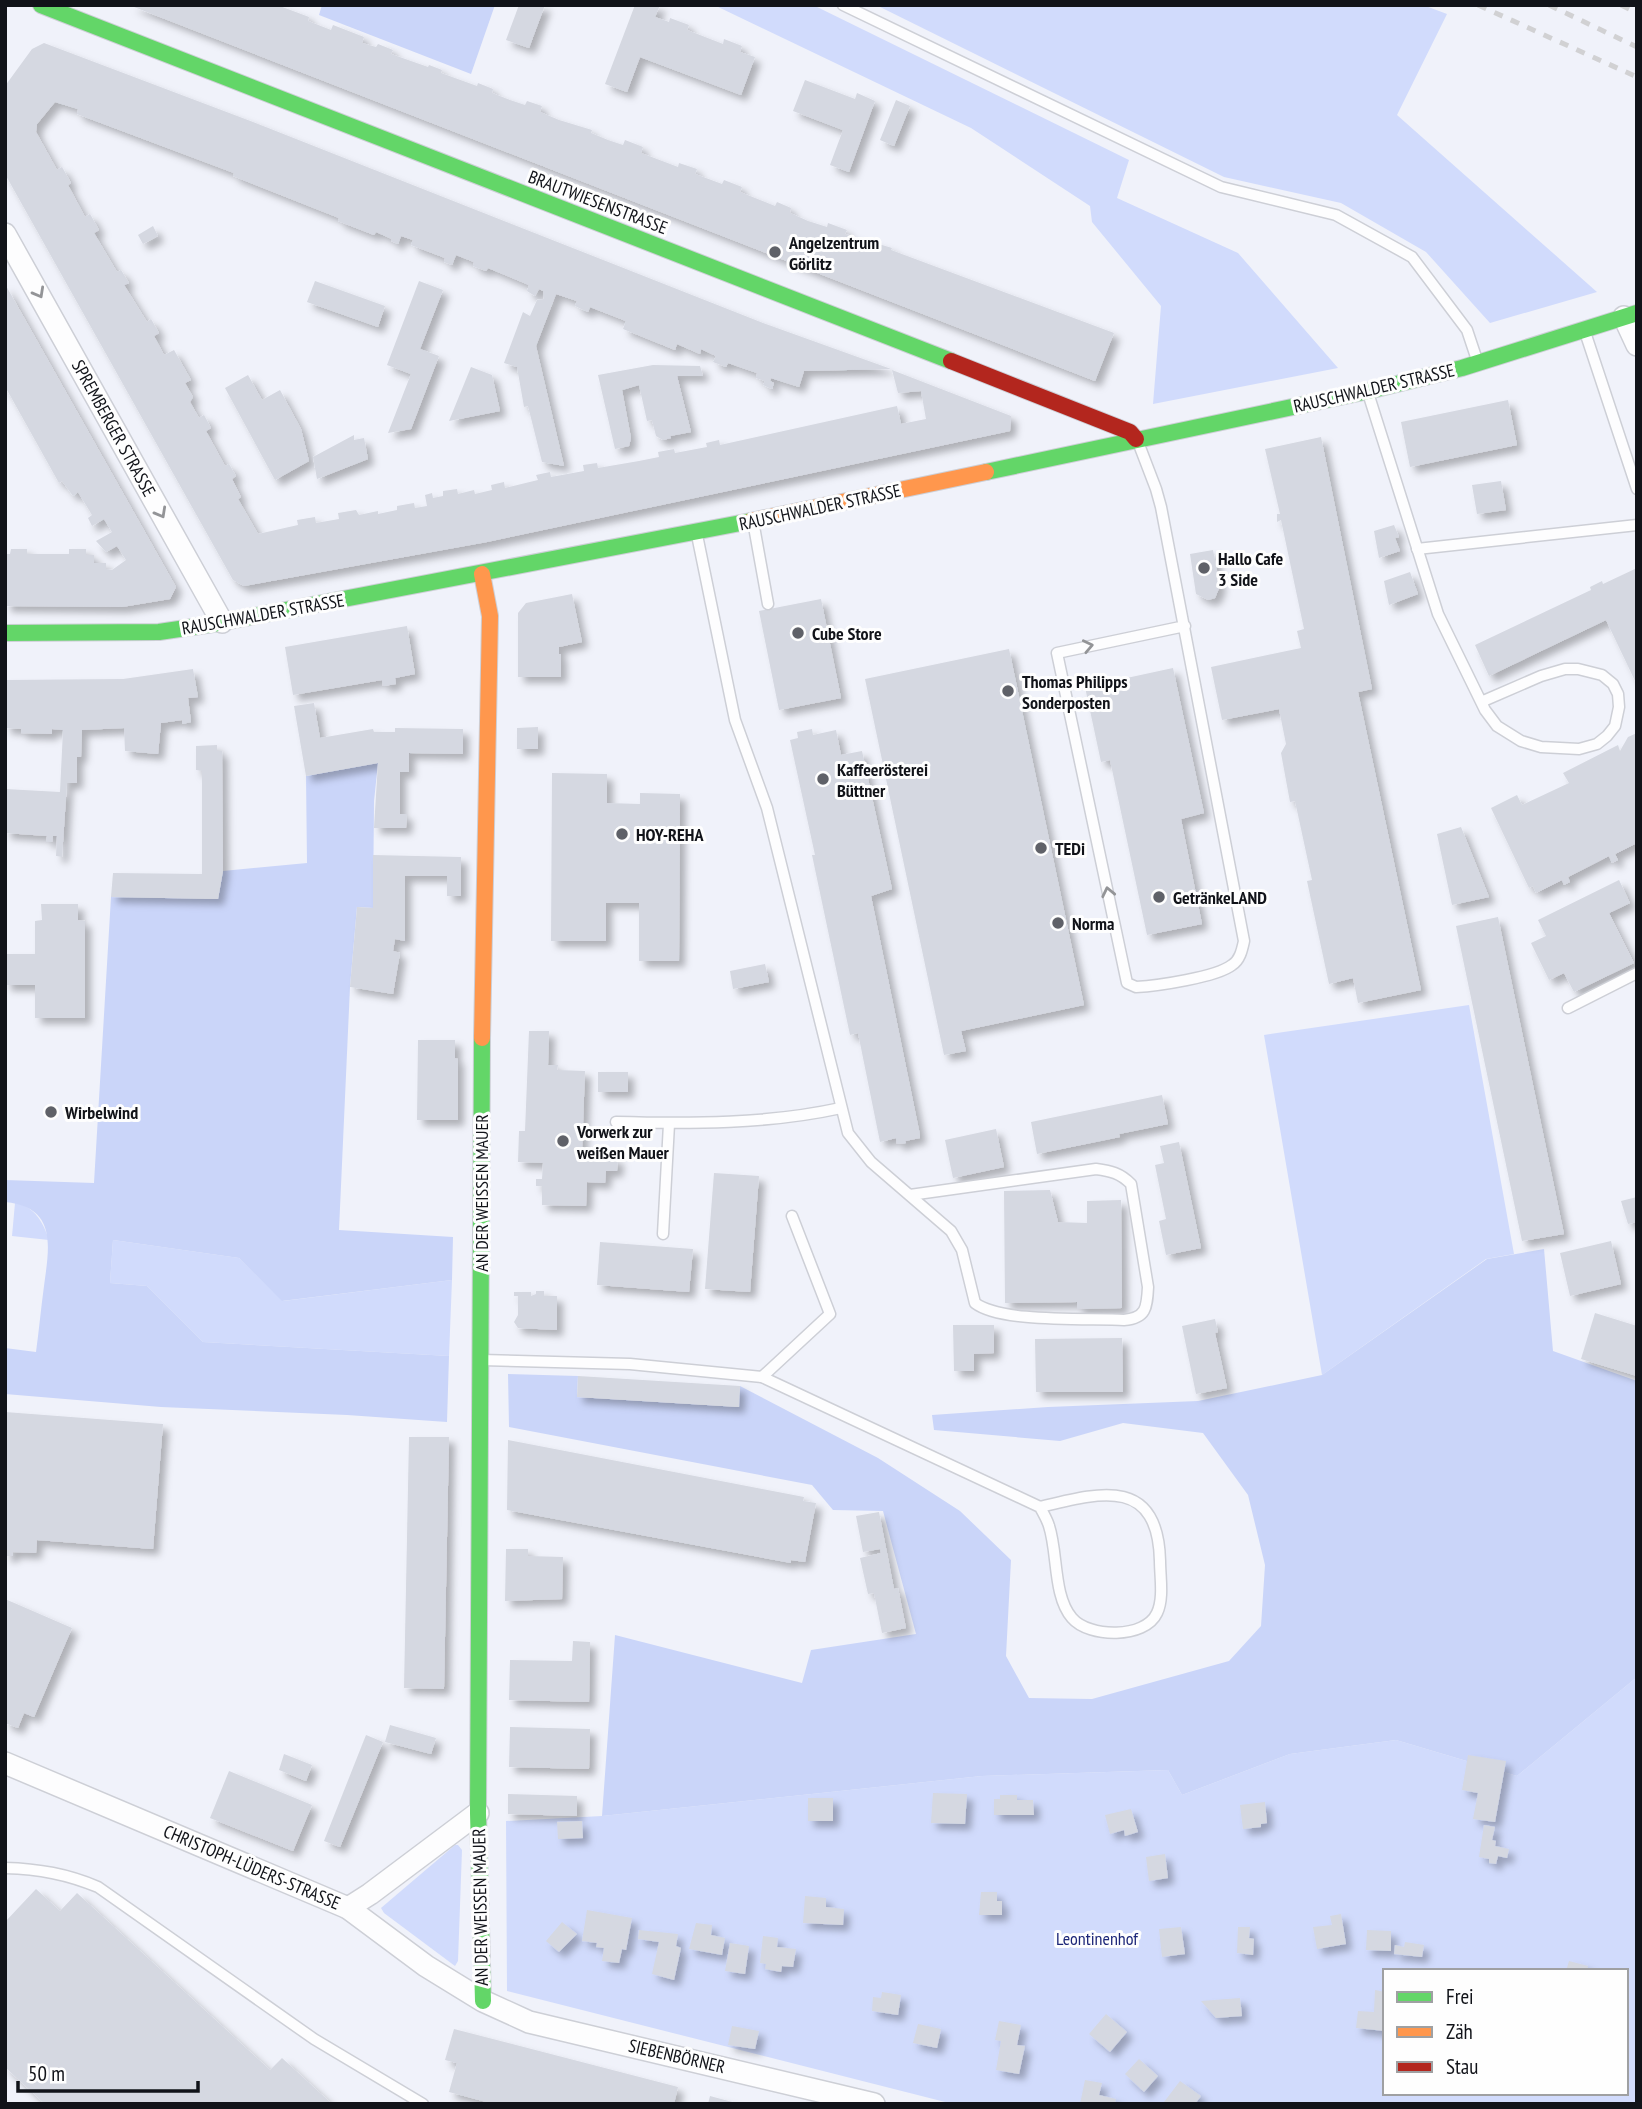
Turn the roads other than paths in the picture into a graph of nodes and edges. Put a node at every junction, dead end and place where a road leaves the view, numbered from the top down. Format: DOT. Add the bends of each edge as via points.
graph roads {
  1 [pos="41,5"];
  2 [pos="843,5"];
  3 [pos="5,234"];
  4 [pos="1630,315"];
  5 [pos="1584,329"];
  6 [pos="1637,345"];
  7 [pos="1478,363"];
  8 [pos="1368,391"];
  9 [pos="1136,439"];
  10 [pos="1637,489"];
  11 [pos="753,521"];
  12 [pos="1637,525"];
  13 [pos="697,533"];
  14 [pos="1417,550"];
  15 [pos="482,574"];
  16 [pos="768,604"];
  17 [pos="222,622"];
  18 [pos="1185,626"];
  19 [pos="5,633"];
  20 [pos="1481,702"];
  21 [pos="1637,972"];
  22 [pos="1568,1008"];
  23 [pos="841,1108"];
  24 [pos="616,1122"];
  25 [pos="669,1124"];
  26 [pos="909,1195"];
  27 [pos="792,1216"];
  28 [pos="663,1234"];
  29 [pos="480,1360"];
  30 [pos="762,1377"];
  31 [pos="1040,1507"];
  32 [pos="5,1763"];
  33 [pos="478,1813"];
  34 [pos="5,1868"];
  35 [pos="348,1908"];
  36 [pos="483,2001"];
  37 [pos="423,2104"];
  38 [pos="874,2104"];
  1 -- 9 [label="street, BRAUTWIESENSTRASSE" via="1082,412 1130,432"];
  2 -- 7 [label="lane" via="1221,187 1336,215 1412,257 1467,330"];
  3 -- 17 [label="street, SPREMBERGER STRASSE, one-way"];
  4 -- 5 [label="street, RAUSCHWALDER STRASSE"];
  4 -- 6 [label="street, RAUSCHWALDER STRASSE"];
  5 -- 7 [label="street, RAUSCHWALDER STRASSE"];
  5 -- 10 [label="lane"];
  7 -- 8 [label="street, RAUSCHWALDER STRASSE"];
  8 -- 9 [label="street, RAUSCHWALDER STRASSE"];
  8 -- 14 [label="lane"];
  9 -- 11 [label="street, RAUSCHWALDER STRASSE"];
  9 -- 18 [label="lane" via="1156,489"];
  11 -- 13 [label="street, RAUSCHWALDER STRASSE"];
  11 -- 16 [label="lane"];
  12 -- 14 [label="lane"];
  13 -- 15 [label="street, RAUSCHWALDER STRASSE"];
  13 -- 23 [label="lane" via="735,720 767,808"];
  14 -- 20 [label="lane" via="1438,614"];
  15 -- 17 [label="street, RAUSCHWALDER STRASSE"];
  15 -- 29 [label="street, AN DER WEISSEN MAUER" via="490,616"];
  17 -- 19 [label="street, RAUSCHWALDER STRASSE" via="159,632"];
  18 -- 18 [label="lane, one-way" via="1244,941 1233,965 1212,974 1136,986 1127,983 1057,653"];
  20 -- 20 [label="lane" via="1541,676 1578,669 1602,675 1613,684 1619,707 1615,726 1597,744 1578,749 1521,741 1497,726"];
  21 -- 22 [label="lane"];
  23 -- 25 [label="lane" via="798,1118"];
  23 -- 26 [label="lane" via="848,1133"];
  24 -- 25 [label="lane"];
  25 -- 28 [label="lane"];
  26 -- 26 [label="lane" via="1096,1168 1123,1176 1131,1184 1148,1287 1143,1314 1124,1320 1005,1315 982,1308 975,1303 962,1250 951,1231"];
  27 -- 30 [label="lane" via="830,1314"];
  29 -- 30 [label="lane" via="630,1364"];
  29 -- 33 [label="street, AN DER WEISSEN MAUER"];
  30 -- 31 [label="lane"];
  31 -- 31 [label="lane" via="1091,1494 1115,1494 1141,1505 1160,1543 1157,1615 1138,1628 1106,1633 1080,1627 1063,1603 1049,1526"];
  32 -- 35 [label="street, CHRISTOPH-LÜDERS-STRASSE"];
  33 -- 35 [label="street, AN DER WEISSEN MAUER"];
  33 -- 36 [label="street, AN DER WEISSEN MAUER"];
  34 -- 37 [label="lane" via="59,1873 98,1887 314,2039"];
  35 -- 36 [label="street, CHRISTOPH-LÜDERS-STRASSE" via="426,1966"];
  36 -- 38 [label="street, SIEBENBÖRNER" via="529,2022"];
}
